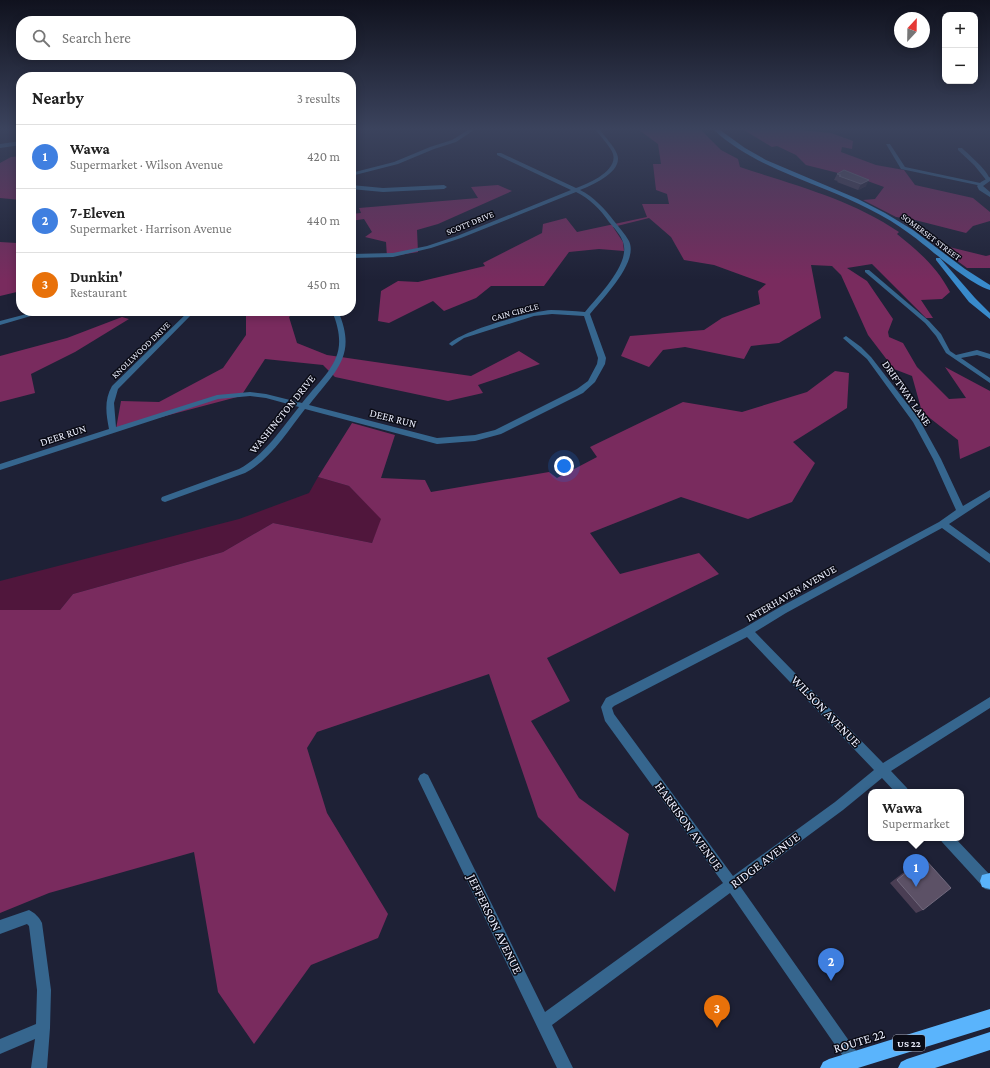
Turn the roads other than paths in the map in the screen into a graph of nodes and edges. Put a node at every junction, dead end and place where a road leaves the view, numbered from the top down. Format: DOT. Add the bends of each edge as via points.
graph roads {
  1 [pos="556,180"];
  2 [pos="598,180"];
  3 [pos="803,180"];
  4 [pos="808,180"];
  5 [pos="960,180"];
  6 [pos="990,180"];
  7 [pos="982,184"];
  8 [pos="356,187"];
  9 [pos="444,187"];
  10 [pos="578,190"];
  11 [pos="990,195"];
  12 [pos="356,256"];
  13 [pos="867,271"];
  14 [pos="990,288"];
  15 [pos="964,290"];
  16 [pos="587,314"];
  17 [pos="26,316"];
  18 [pos="188,316"];
  19 [pos="337,316"];
  20 [pos="990,317"];
  21 [pos="0,323"];
  22 [pos="846,338"];
  23 [pos="452,344"];
  24 [pos="990,357"];
  25 [pos="956,358"];
  26 [pos="990,380"];
  27 [pos="303,406"];
  28 [pos="113,430"];
  29 [pos="0,467"];
  30 [pos="990,493"];
  31 [pos="165,499"];
  32 [pos="961,511"];
  33 [pos="942,524"];
  34 [pos="990,559"];
  35 [pos="748,631"];
  36 [pos="990,702"];
  37 [pos="606,711"];
  38 [pos="883,770"];
  39 [pos="424,779"];
  40 [pos="901,789"];
  41 [pos="949,841"];
  42 [pos="989,882"];
  43 [pos="732,885"];
  44 [pos="0,927"];
  45 [pos="990,1018"];
  46 [pos="543,1022"];
  47 [pos="43,1028"];
  48 [pos="990,1042"];
  49 [pos="0,1047"];
  50 [pos="854,1060"];
  51 [pos="39,1068"];
  52 [pos="565,1068"];
  53 [pos="829,1068"];
  54 [pos="907,1068"];
  1 -- 10 [label="street"];
  2 -- 10 [label="street, SCOTT DRIVE"];
  3 -- 15 [label="main road, SOMERSET STREET" via="859,204 896,224 931,251"];
  4 -- 14 [label="main road, SOMERSET STREET" via="885,214 919,236 968,276"];
  5 -- 7 [label="street"];
  6 -- 7 [label="street"];
  7 -- 11 [label="street" via="982,189"];
  8 -- 9 [label="street" via="383,190"];
  10 -- 12 [label="street, SCOTT DRIVE" via="429,247 393,255"];
  10 -- 16 [label="street" via="598,204 609,217 626,241 628,250 621,271"];
  13 -- 25 [label="street" via="922,317 939,335 945,348"];
  14 -- 15 [label="main road" via="969,278 959,277 958,280"];
  15 -- 20 [label="main road, SOMERSET STREET"];
  16 -- 23 [label="street, CAIN CIRCLE" via="534,314 462,337"];
  16 -- 27 [label="street, DEER RUN" via="601,353 601,364 596,376 580,391 498,432 475,438 437,441"];
  17 -- 21 [label="street"];
  18 -- 28 [label="street, KNOLLWOOD DRIVE" via="110,395"];
  19 -- 27 [label="street, WASHINGTON DRIVE" via="342,330 343,350 339,361"];
  22 -- 32 [label="street, DRIFTWAY LANE" via="868,358 916,421"];
  24 -- 25 [label="street" via="977,351"];
  25 -- 26 [label="street"];
  27 -- 28 [label="street, DEER RUN" via="250,394 217,397"];
  27 -- 31 [label="street, WASHINGTON DRIVE" via="268,451 253,465"];
  28 -- 29 [label="street, DEER RUN"];
  30 -- 32 [label="street, INTERHAVEN AVENUE"];
  32 -- 33 [label="street, INTERHAVEN AVENUE"];
  33 -- 34 [label="street"];
  33 -- 35 [label="street, INTERHAVEN AVENUE"];
  35 -- 37 [label="street, INTERHAVEN AVENUE" via="610,702"];
  35 -- 38 [label="street, WILSON AVENUE"];
  36 -- 38 [label="street, RIDGE AVENUE"];
  37 -- 43 [label="street, HARRISON AVENUE"];
  38 -- 40 [label="street, WILSON AVENUE"];
  38 -- 43 [label="street, RIDGE AVENUE"];
  39 -- 46 [label="street, JEFFERSON AVENUE"];
  41 -- 42 [label="street"];
  43 -- 46 [label="street, RIDGE AVENUE"];
  43 -- 50 [label="street, HARRISON AVENUE"];
  44 -- 47 [label="street" via="29,917 35,922 44,990"];
  45 -- 50 [label="highway, ROUTE 22 / US 22"];
  46 -- 52 [label="street, JEFFERSON AVENUE"];
  47 -- 49 [label="street"];
  47 -- 51 [label="street"];
  48 -- 54 [label="highway, US 22"];
  50 -- 53 [label="highway, ROUTE 22 / US 22"];
}
